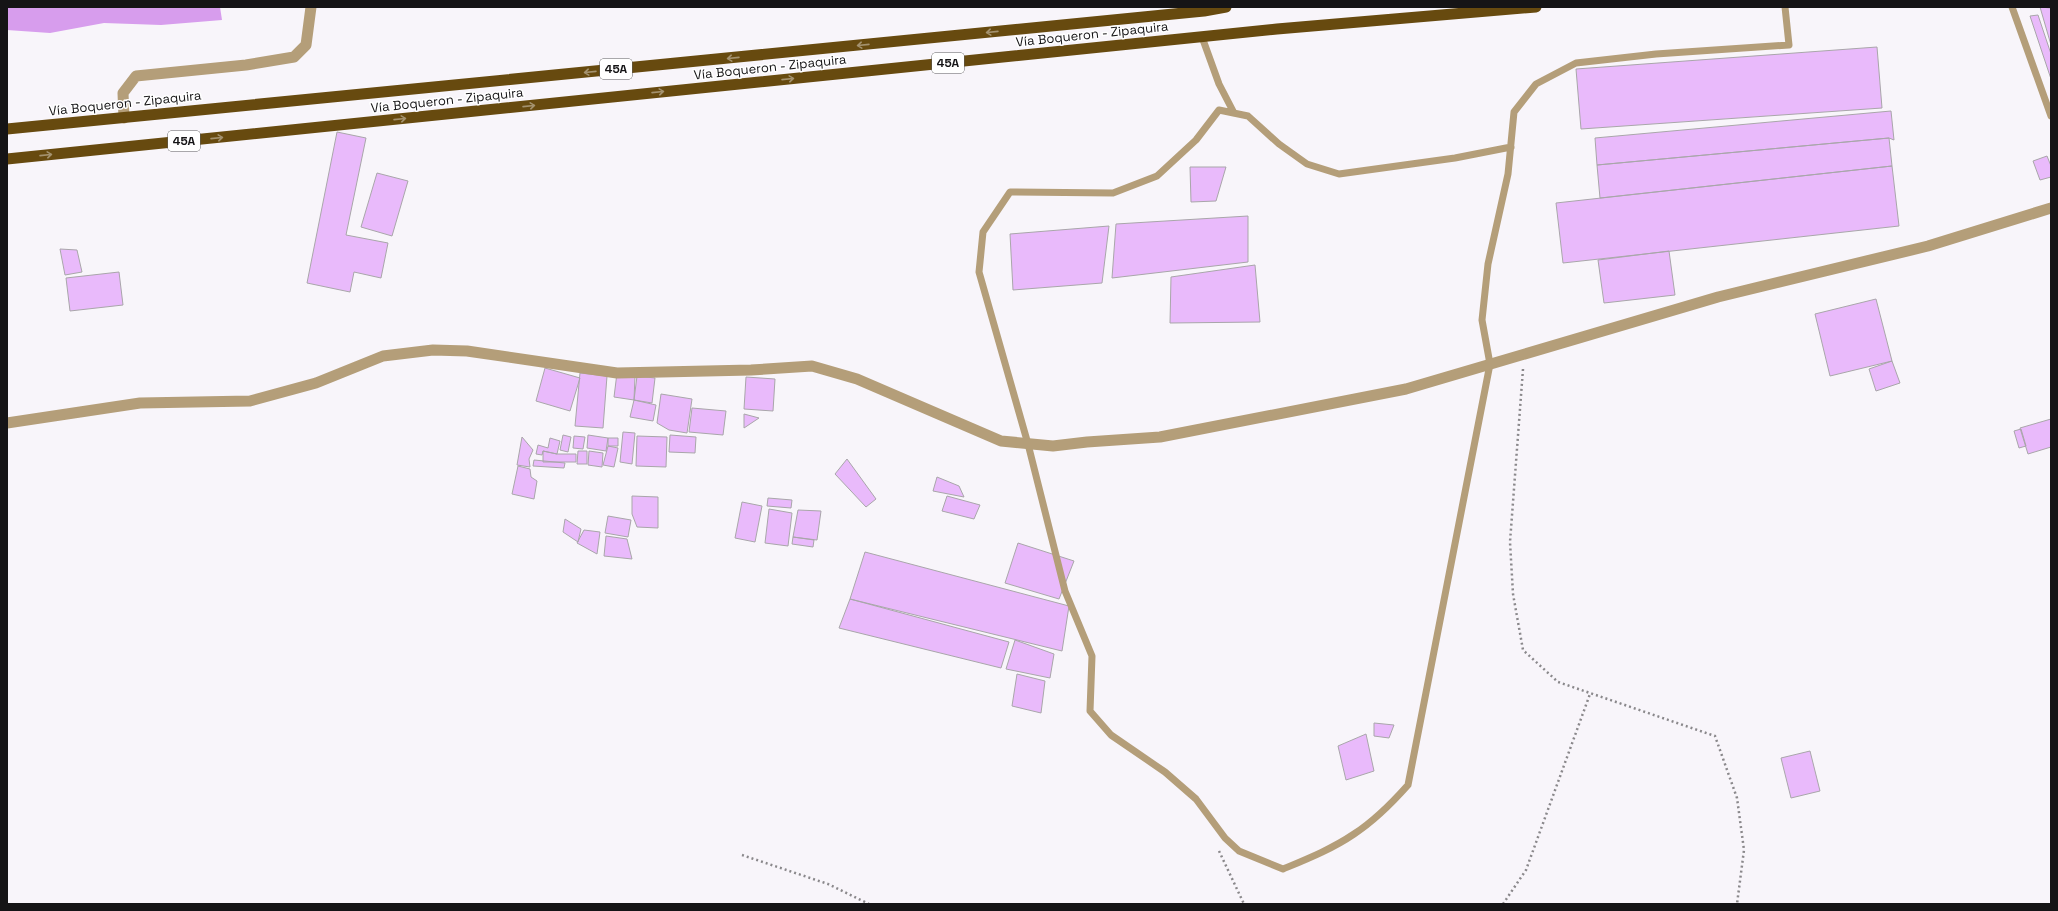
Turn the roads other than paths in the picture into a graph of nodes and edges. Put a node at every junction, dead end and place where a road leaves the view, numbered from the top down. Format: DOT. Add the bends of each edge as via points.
graph roads {
  1 [pos="310,7"];
  2 [pos="1226,7"];
  3 [pos="1536,7"];
  4 [pos="1785,7"];
  5 [pos="2012,7"];
  6 [pos="1202,36"];
  7 [pos="1234,113"];
  8 [pos="2051,116"];
  9 [pos="124,118"];
  10 [pos="7,129"];
  11 [pos="1511,147"];
  12 [pos="7,160"];
  13 [pos="2051,208"];
  14 [pos="1490,364"];
  15 [pos="7,423"];
  16 [pos="1028,444"];
  1 -- 9 [label="street" via="306,45 294,57 246,65 136,76 123,93"];
  2 -- 9 [label="highway, Vía Boqueron - Zipaquira / 45A, one-way"];
  3 -- 6 [label="highway, Vía Boqueron - Zipaquira / 45A"];
  4 -- 11 [label="lane" via="1789,45 1656,54 1576,63 1536,84 1514,112"];
  5 -- 8 [label="lane"];
  6 -- 7 [label="lane" via="1219,84"];
  12 -- 6 [label="highway, Vía Boqueron - Zipaquira / 45A, one-way"];
  7 -- 11 [label="lane" via="1248,116 1279,144 1307,164 1339,174 1455,158"];
  7 -- 16 [label="lane" via="1219,110 1196,140 1157,176 1113,193 1010,192 983,232 979,272"];
  9 -- 10 [label="highway, Vía Boqueron - Zipaquira / 45A"];
  11 -- 14 [label="lane" via="1508,174 1488,264 1482,320"];
  13 -- 14 [label="street" via="1928,246 1718,297"];
  14 -- 16 [label="street" via="1406,389 1160,437 1053,446"];
  14 -- 16 [label="lane" via="1408,785 1355,834 1325,851 1282,869 1239,851 1225,838 1196,799 1165,772 1111,735 1090,711 1092,656 1065,591"];
  15 -- 16 [label="street" via="140,403 250,401 316,383 383,356 433,350 467,351 617,373 812,366 857,379 1001,441"];
}
